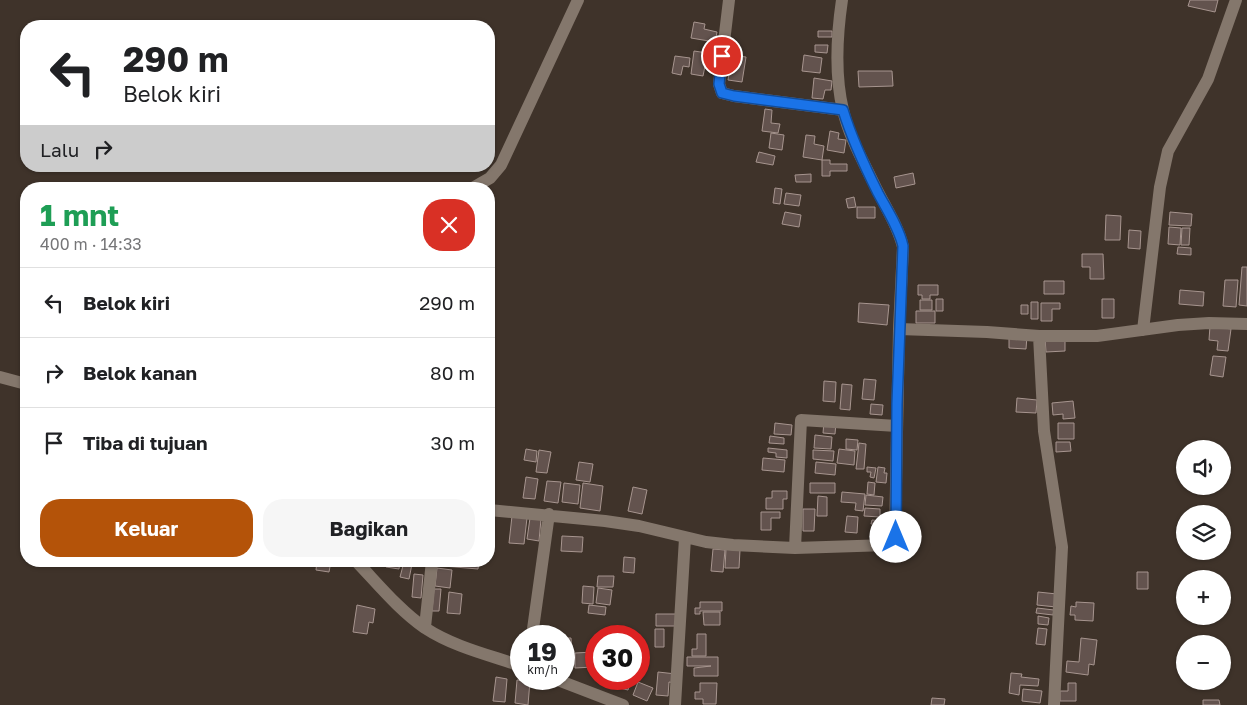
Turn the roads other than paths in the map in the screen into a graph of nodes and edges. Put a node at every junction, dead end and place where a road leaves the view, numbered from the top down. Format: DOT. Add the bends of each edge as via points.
graph roads {
  1 [pos="578,0"];
  2 [pos="729,0"];
  3 [pos="842,0"];
  4 [pos="1236,0"];
  5 [pos="843,110"];
  6 [pos="483,182"];
  7 [pos="1247,324"];
  8 [pos="899,329"];
  9 [pos="1143,330"];
  10 [pos="1039,336"];
  11 [pos="0,377"];
  12 [pos="20,382"];
  13 [pos="897,426"];
  14 [pos="495,510"];
  15 [pos="549,514"];
  16 [pos="685,538"];
  17 [pos="795,548"];
  18 [pos="362,567"];
  19 [pos="431,567"];
  20 [pos="534,625"];
  21 [pos="425,628"];
  22 [pos="510,662"];
  23 [pos="575,687"];
  24 [pos="623,705"];
  25 [pos="676,705"];
  26 [pos="1054,705"];
  1 -- 6 [label="street" via="501,165"];
  2 -- 5 [label="street" via="719,84 722,93"];
  3 -- 5 [label="street" via="838,48"];
  4 -- 9 [label="street" via="1208,79 1168,151 1160,187"];
  5 -- 8 [label="street" via="874,185 901,236"];
  7 -- 9 [label="street" via="1209,323"];
  8 -- 10 [label="street"];
  8 -- 13 [label="street"];
  9 -- 10 [label="street" via="1097,336"];
  10 -- 26 [label="street" via="1045,438 1062,547"];
  11 -- 12 [label="street"];
  13 -- 17 [label="street" via="896,537 892,542 882,547"];
  13 -- 17 [label="street" via="801,420"];
  14 -- 15 [label="street"];
  15 -- 16 [label="street" via="639,526"];
  15 -- 20 [label="street"];
  16 -- 17 [label="street" via="733,545"];
  16 -- 25 [label="street"];
  18 -- 21 [label="street"];
  19 -- 21 [label="street"];
  21 -- 22 [label="street" via="456,644"];
  23 -- 24 [label="street"];
}
